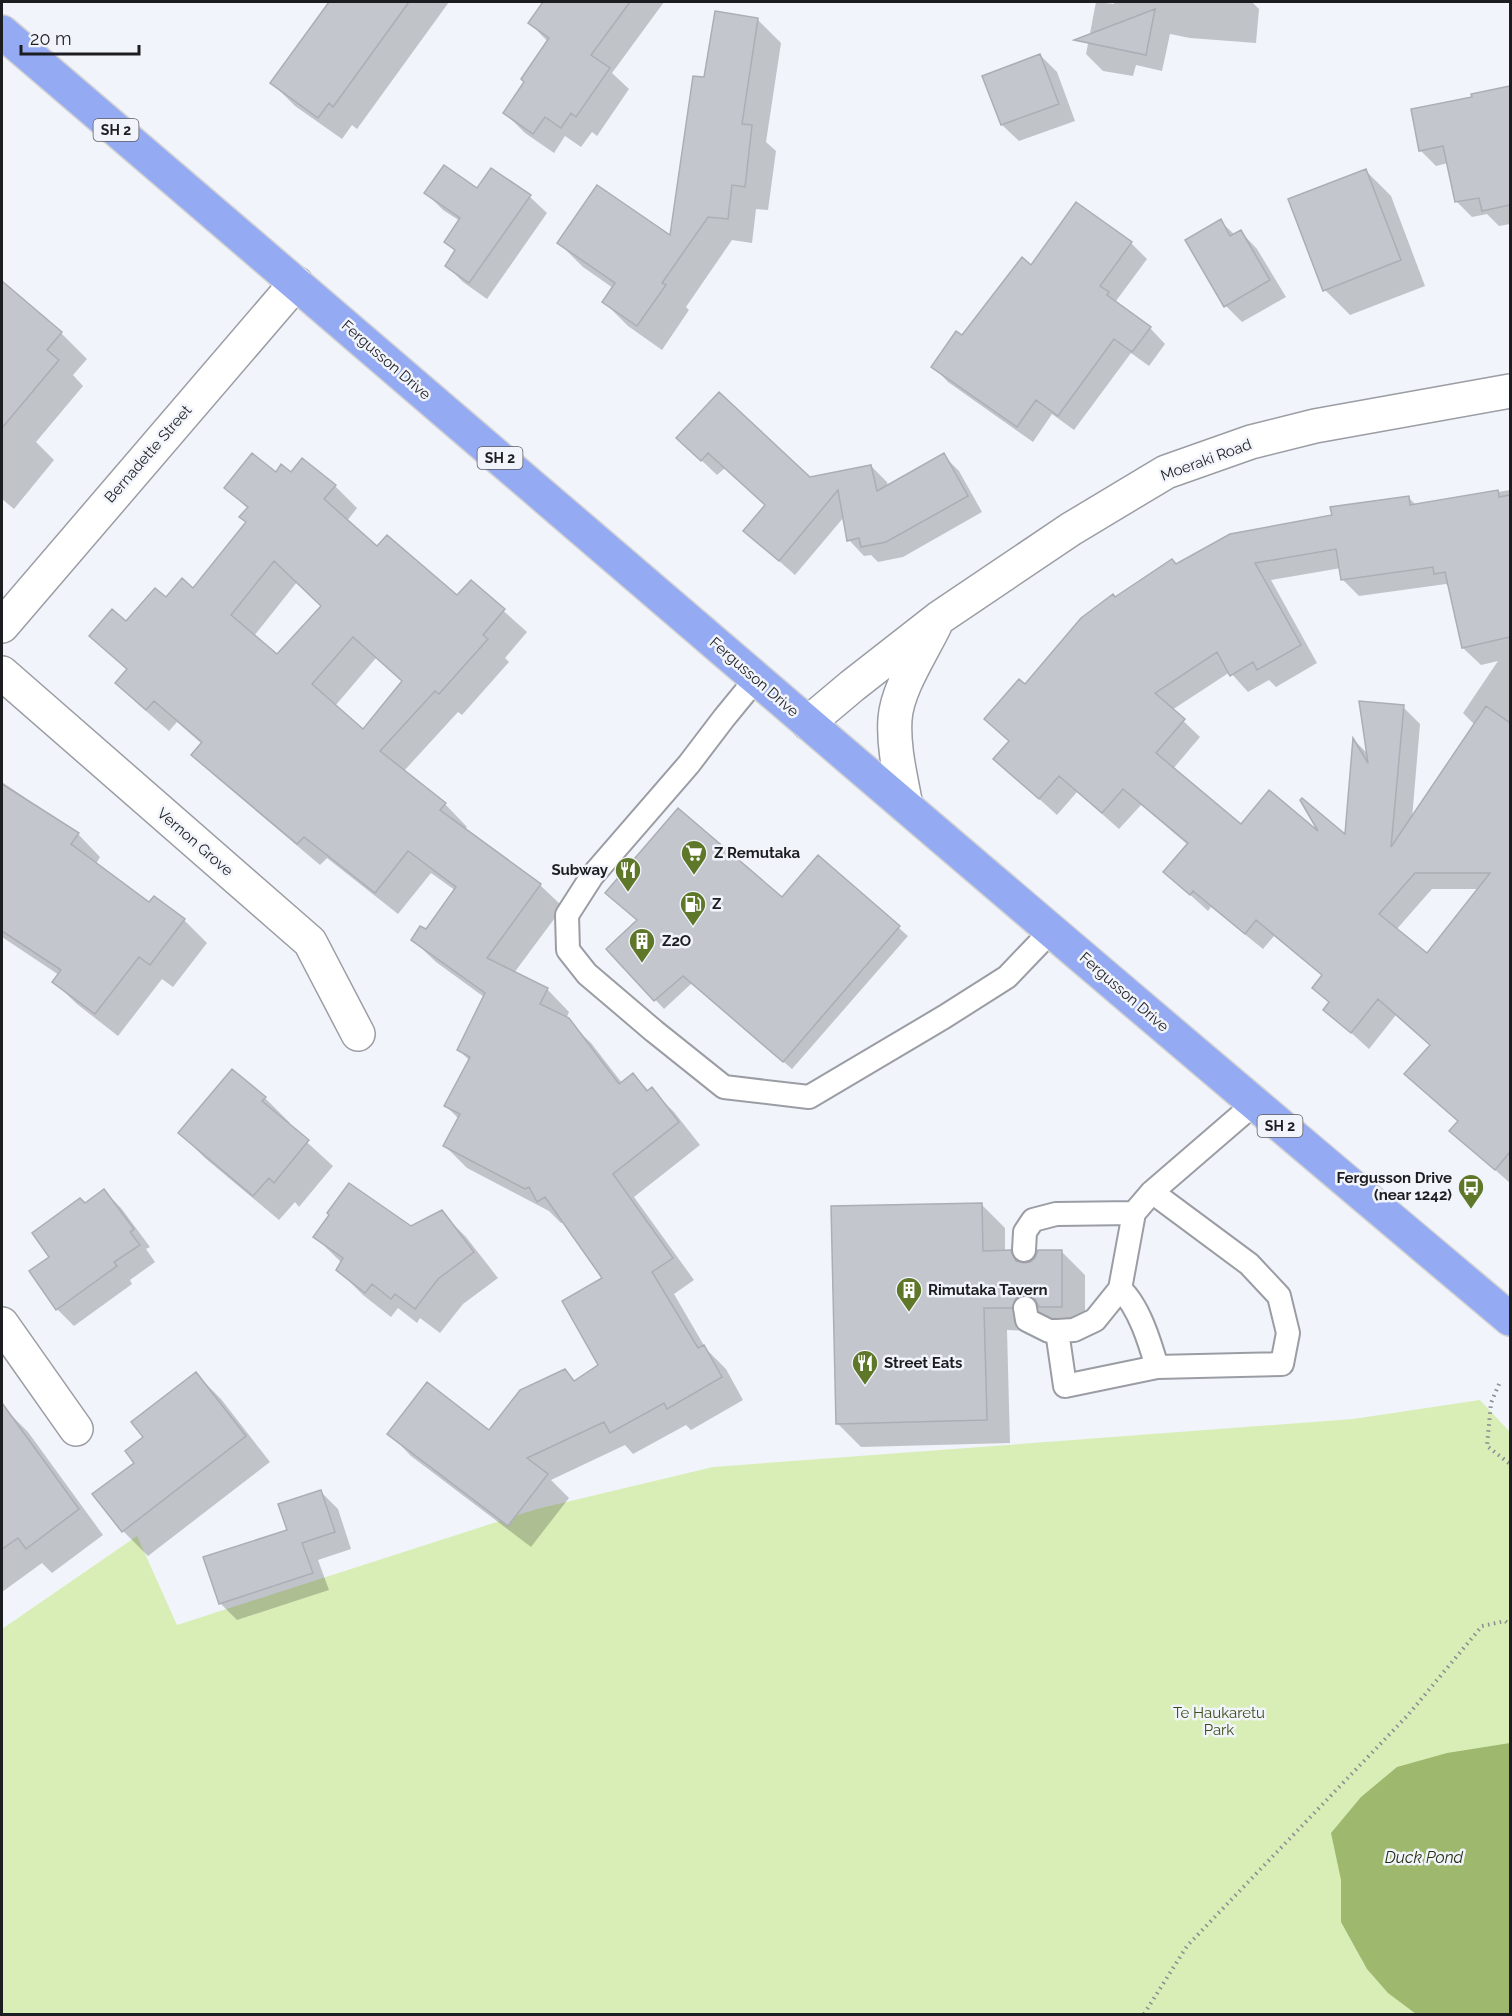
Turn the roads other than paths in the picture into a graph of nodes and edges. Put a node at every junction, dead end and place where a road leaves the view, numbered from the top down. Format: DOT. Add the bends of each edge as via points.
graph roads {
  1 [pos="2,32"];
  2 [pos="297,283"];
  3 [pos="1510,391"];
  4 [pos="939,618"];
  5 [pos="2,626"];
  6 [pos="2,673"];
  7 [pos="756,679"];
  8 [pos="808,723"];
  9 [pos="906,806"];
  10 [pos="1052,930"];
  11 [pos="358,1034"];
  12 [pos="1254,1104"];
  13 [pos="1152,1192"];
  14 [pos="1134,1213"];
  15 [pos="1024,1250"];
  16 [pos="1120,1289"];
  17 [pos="1025,1308"];
  18 [pos="1510,1319"];
  19 [pos="2,1324"];
  20 [pos="1057,1331"];
  21 [pos="1156,1367"];
  22 [pos="76,1429"];
  1 -- 2 [label="highway, Fergusson Drive / SH 2"];
  2 -- 5 [label="street, Bernadette Street"];
  2 -- 7 [label="highway, Fergusson Drive / SH 2"];
  3 -- 4 [label="street, Moeraki Road" via="1315,426 1251,442 1166,472 1071,529"];
  4 -- 8 [label="street, Moeraki Road"];
  4 -- 9 [label="street, Moeraki Road" via="909,676 895,718"];
  6 -- 11 [label="street, Vernon Grove" via="310,942"];
  7 -- 8 [label="highway, Fergusson Drive / SH 2"];
  7 -- 10 [label="lane" via="592,876 567,915 567,950 586,974 724,1087 809,1098 1007,977"];
  8 -- 9 [label="highway, Fergusson Drive / SH 2"];
  9 -- 10 [label="highway, Fergusson Drive / SH 2"];
  10 -- 12 [label="highway, Fergusson Drive / SH 2"];
  12 -- 13 [label="lane"];
  12 -- 18 [label="highway, Fergusson Drive / SH 2"];
  13 -- 14 [label="lane"];
  13 -- 21 [label="lane" via="1249,1264 1279,1296 1288,1333 1282,1364"];
  14 -- 15 [label="lane" via="1056,1214 1033,1220 1025,1232"];
  14 -- 16 [label="lane"];
  16 -- 20 [label="lane" via="1095,1320 1074,1330"];
  16 -- 21 [label="lane" via="1150,1342"];
  17 -- 20 [label="lane" via="1027,1320"];
  19 -- 22 [label="street"];
  20 -- 21 [label="lane" via="1065,1386"];
}
